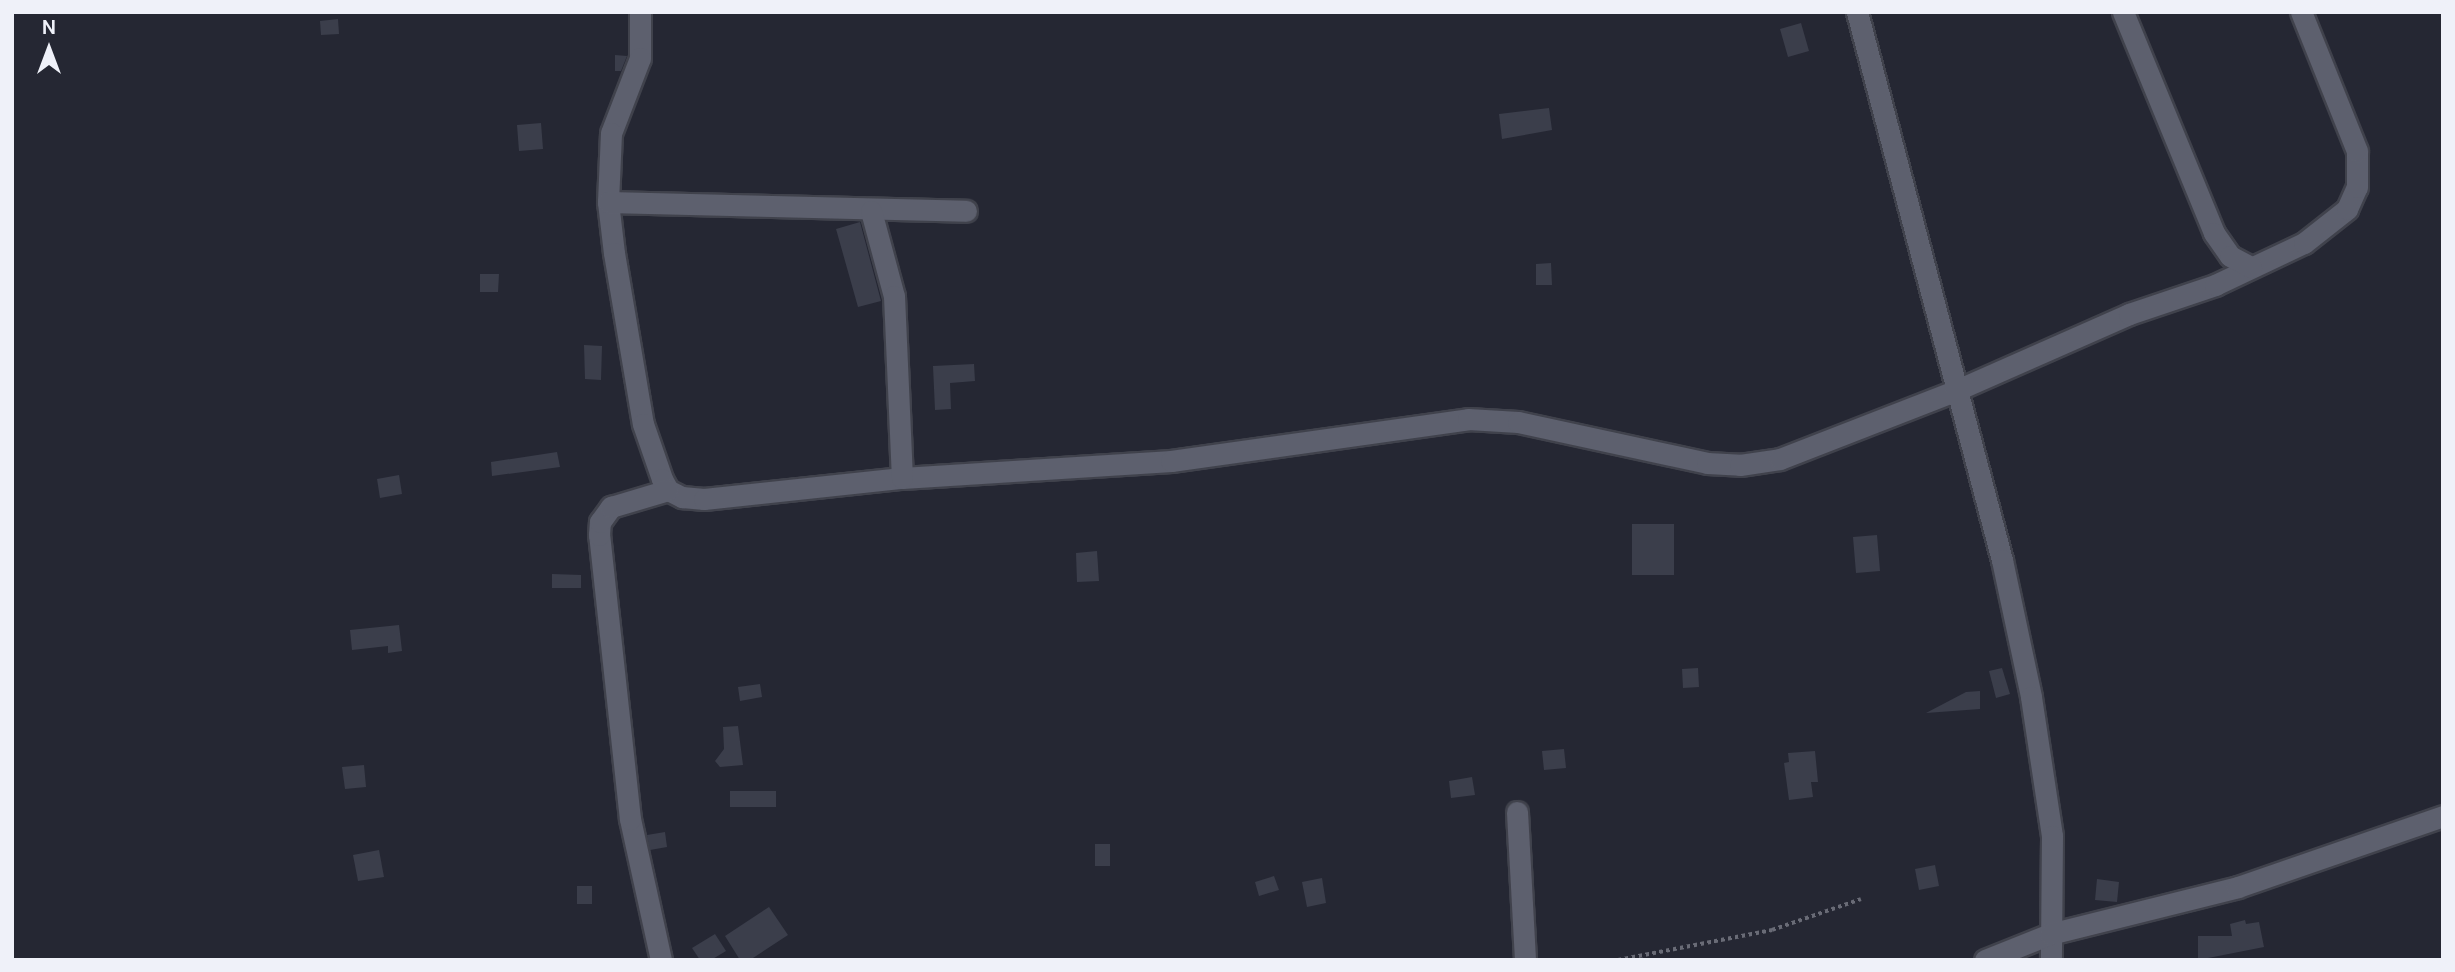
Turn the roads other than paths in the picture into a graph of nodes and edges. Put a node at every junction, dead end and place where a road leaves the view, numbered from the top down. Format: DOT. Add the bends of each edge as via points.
graph roads {
  1 [pos="640,12"];
  2 [pos="1857,12"];
  3 [pos="2123,12"];
  4 [pos="2301,12"];
  5 [pos="608,202"];
  6 [pos="872,211"];
  7 [pos="966,211"];
  8 [pos="2251,267"];
  9 [pos="1957,390"];
  10 [pos="902,478"];
  11 [pos="668,490"];
  12 [pos="1517,812"];
  13 [pos="2443,816"];
  14 [pos="2050,934"];
  15 [pos="661,960"];
  16 [pos="1525,960"];
  17 [pos="1985,960"];
  18 [pos="2051,960"];
  1 -- 5 [label="street" via="640,58 611,133"];
  2 -- 9 [label="street"];
  3 -- 8 [label="street" via="2214,233 2230,256"];
  4 -- 8 [label="street" via="2353,136 2358,165 2355,198 2304,243"];
  5 -- 6 [label="street"];
  5 -- 11 [label="street" via="643,424"];
  6 -- 7 [label="street"];
  6 -- 10 [label="street" via="894,296"];
  8 -- 9 [label="street" via="2129,314"];
  9 -- 10 [label="street" via="1818,446 1780,459 1740,465 1707,463 1518,422 1468,419 1171,461"];
  9 -- 14 [label="street" via="2002,560 2046,775 2052,836"];
  10 -- 11 [label="street" via="704,499"];
  11 -- 15 [label="street" via="611,507 600,522 599,535 630,819"];
  12 -- 16 [label="street"];
  13 -- 14 [label="street" via="2238,887"];
  14 -- 17 [label="street"];
  14 -- 18 [label="street"];
}
